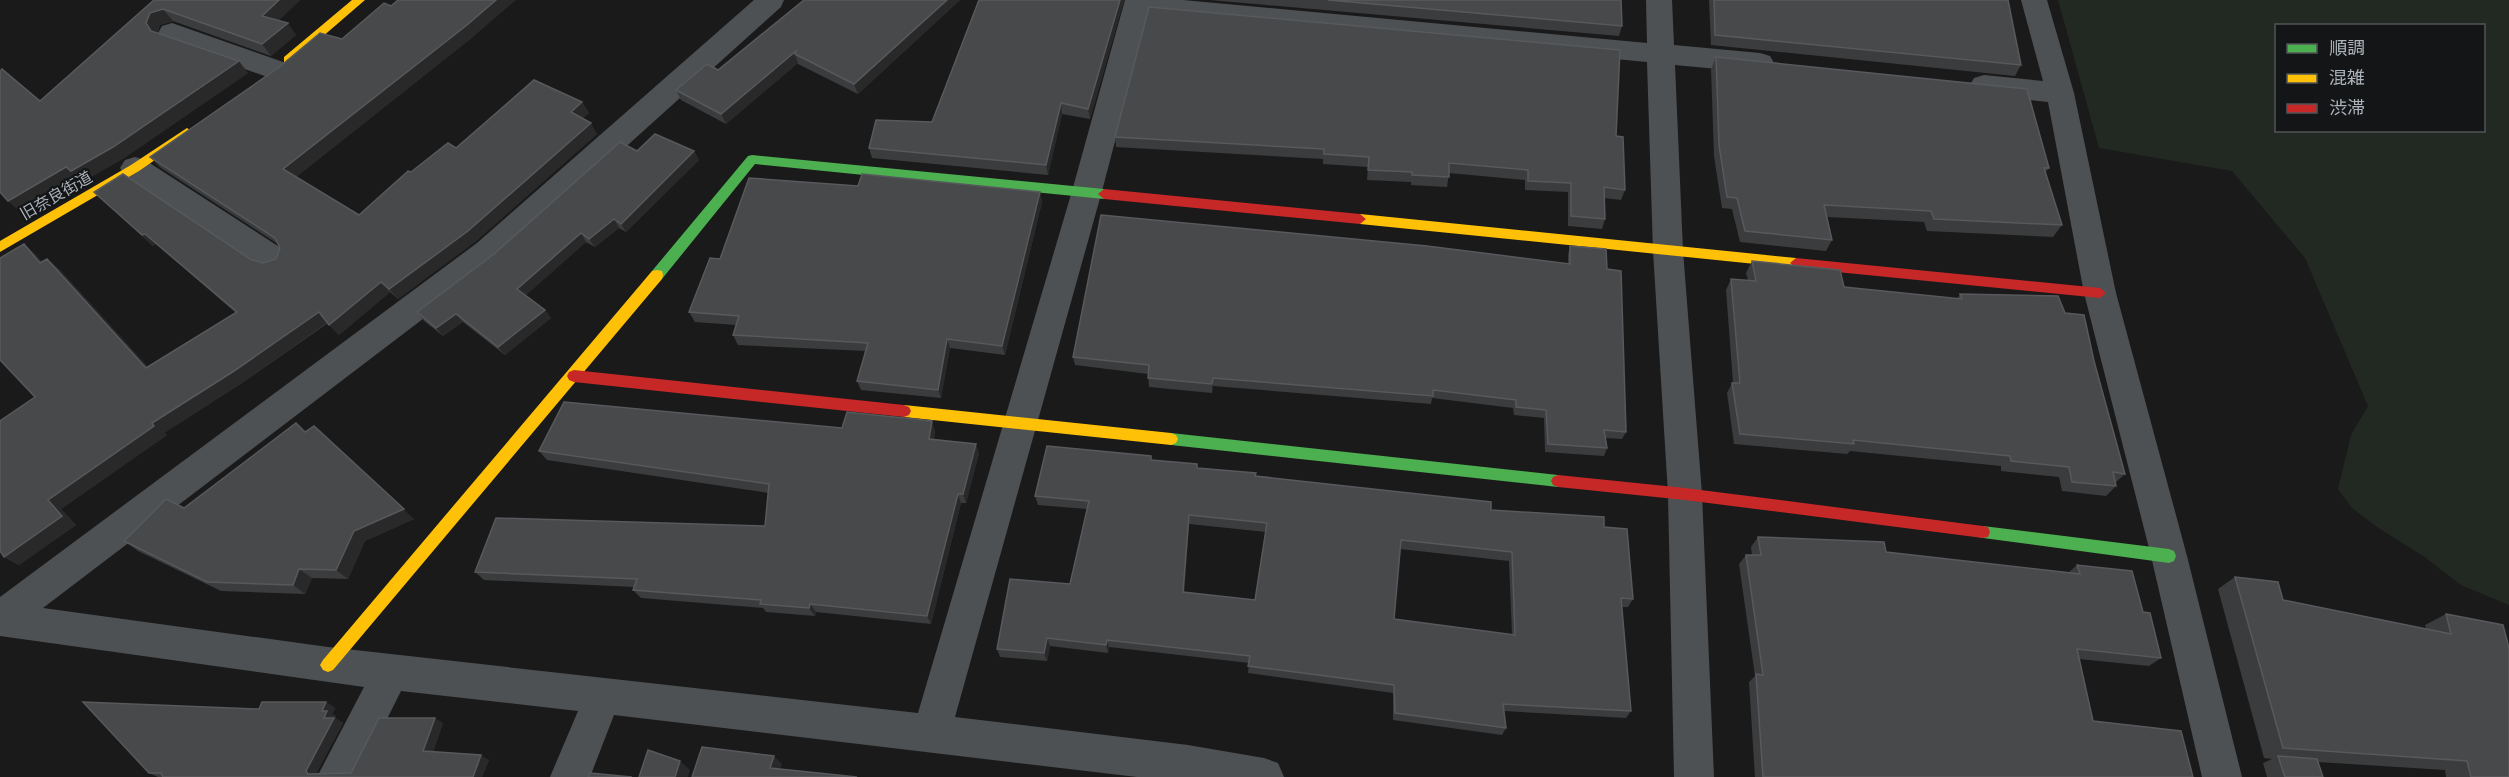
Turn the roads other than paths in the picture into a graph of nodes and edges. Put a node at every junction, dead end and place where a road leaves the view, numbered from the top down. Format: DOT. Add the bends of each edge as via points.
graph roads {
  1 [pos="359,0"];
  2 [pos="771,0"];
  3 [pos="1659,0"];
  4 [pos="2034,0"];
  5 [pos="1137,2"];
  6 [pos="172,33"];
  7 [pos="1659,52"];
  8 [pos="1789,66"];
  9 [pos="271,74"];
  10 [pos="1954,82"];
  11 [pos="2060,93"];
  12 [pos="201,122"];
  13 [pos="135,168"];
  14 [pos="1087,191"];
  15 [pos="0,247"];
  16 [pos="1668,251"];
  17 [pos="273,259"];
  18 [pos="2100,293"];
  19 [pos="574,376"];
  20 [pos="1022,423"];
  21 [pos="1685,494"];
  22 [pos="2169,556"];
  23 [pos="0,619"];
  24 [pos="328,665"];
  25 [pos="392,671"];
  26 [pos="603,697"];
  27 [pos="931,734"];
  28 [pos="1187,771"];
  29 [pos="337,777"];
  30 [pos="570,777"];
  31 [pos="1264,777"];
  32 [pos="1694,777"];
  33 [pos="2222,777"];
  1 -- 9 [label="street"];
  2 -- 23 [label="street" via="488,252"];
  3 -- 7 [label="street"];
  4 -- 11 [label="street"];
  5 -- 7 [label="street"];
  5 -- 14 [label="street"];
  6 -- 9 [label="street"];
  7 -- 8 [label="street"];
  7 -- 16 [label="street"];
  10 -- 11 [label="street"];
  11 -- 18 [label="street"];
  12 -- 13 [label="street, 旧奈良街道"];
  13 -- 15 [label="street, 旧奈良街道"];
  13 -- 17 [label="street"];
  14 -- 16 [label="street"];
  14 -- 19 [label="street" via="752,159"];
  14 -- 20 [label="street"];
  16 -- 18 [label="street"];
  16 -- 21 [label="street"];
  18 -- 22 [label="street"];
  19 -- 20 [label="street"];
  19 -- 24 [label="street"];
  20 -- 21 [label="street"];
  20 -- 27 [label="street"];
  21 -- 22 [label="street"];
  21 -- 32 [label="street"];
  22 -- 33 [label="street"];
  23 -- 24 [label="street"];
  24 -- 25 [label="street"];
  25 -- 26 [label="street"];
  25 -- 29 [label="street"];
  26 -- 27 [label="street"];
  26 -- 30 [label="street"];
  27 -- 28 [label="street"];
  28 -- 31 [label="street"];
}
